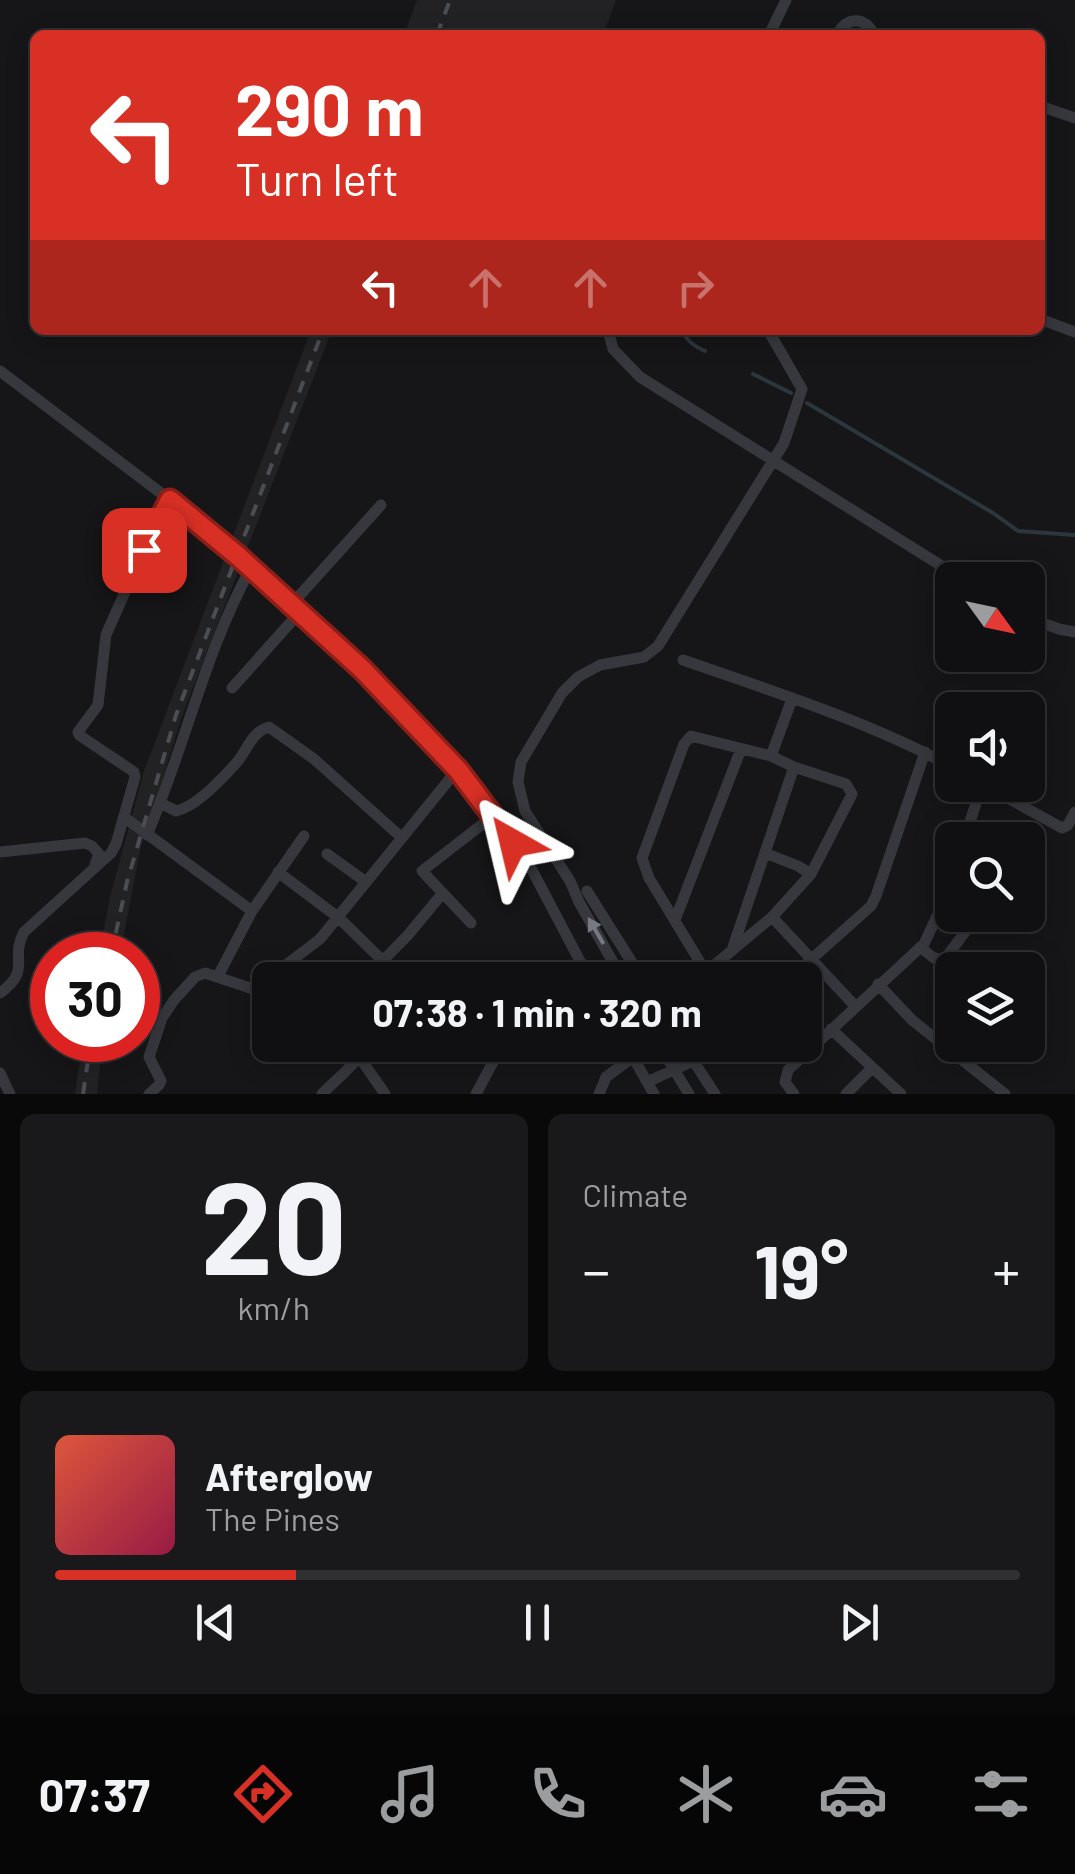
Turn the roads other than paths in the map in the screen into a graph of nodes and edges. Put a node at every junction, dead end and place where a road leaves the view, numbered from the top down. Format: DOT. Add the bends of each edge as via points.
graph roads {
  1 [pos="786,0"];
  2 [pos="771,30"];
  3 [pos="840,30"];
  4 [pos="872,30"];
  5 [pos="1045,108"];
  6 [pos="1075,118"];
  7 [pos="1045,321"];
  8 [pos="1075,332"];
  9 [pos="609,335"];
  10 [pos="771,335"];
  11 [pos="0,371"];
  12 [pos="774,460"];
  13 [pos="170,500"];
  14 [pos="381,505"];
  15 [pos="936,562"];
  16 [pos="251,568"];
  17 [pos="295,609"];
  18 [pos="1045,624"];
  19 [pos="1075,632"];
  20 [pos="683,660"];
  21 [pos="232,688"];
  22 [pos="792,699"];
  23 [pos="741,749"];
  24 [pos="925,752"];
  25 [pos="771,756"];
  26 [pos="935,758"];
  27 [pos="794,767"];
  28 [pos="458,770"];
  29 [pos="1014,802"];
  30 [pos="160,803"];
  31 [pos="1075,812"];
  32 [pos="493,816"];
  33 [pos="124,818"];
  34 [pos="1072,826"];
  35 [pos="147,835"];
  36 [pos="304,836"];
  37 [pos="401,837"];
  38 [pos="0,852"];
  39 [pos="765,853"];
  40 [pos="327,854"];
  41 [pos="93,868"];
  42 [pos="278,872"];
  43 [pos="810,874"];
  44 [pos="366,882"];
  45 [pos="587,891"];
  46 [pos="442,894"];
  47 [pos="252,910"];
  48 [pos="772,917"];
  49 [pos="339,918"];
  50 [pos="675,920"];
  51 [pos="471,923"];
  52 [pos="935,926"];
  53 [pos="967,932"];
  54 [pos="920,947"];
  55 [pos="732,950"];
  56 [pos="812,958"];
  57 [pos="384,962"];
  58 [pos="578,962"];
  59 [pos="614,962"];
  60 [pos="632,962"];
  61 [pos="808,962"];
  62 [pos="218,976"];
  63 [pos="878,984"];
  64 [pos="0,993"];
  65 [pos="855,1006"];
  66 [pos="832,1029"];
  67 [pos="353,1062"];
  68 [pos="363,1062"];
  69 [pos="493,1062"];
  70 [pos="626,1062"];
  71 [pos="636,1062"];
  72 [pos="668,1062"];
  73 [pos="691,1062"];
  74 [pos="694,1062"];
  75 [pos="871,1069"];
  76 [pos="673,1071"];
  77 [pos="0,1073"];
  78 [pos="650,1088"];
  79 [pos="10,1094"];
  80 [pos="149,1094"];
  81 [pos="322,1094"];
  82 [pos="385,1094"];
  83 [pos="476,1094"];
  84 [pos="599,1094"];
  85 [pos="689,1094"];
  86 [pos="715,1094"];
  87 [pos="794,1094"];
  88 [pos="846,1094"];
  89 [pos="901,1094"];
  90 [pos="1006,1094"];
  1 -- 2 [label="street"];
  3 -- 4 [label="street" via="853,20"];
  5 -- 6 [label="street"];
  7 -- 8 [label="street"];
  9 -- 12 [label="street" via="612,349 640,377"];
  10 -- 12 [label="street" via="802,389"];
  11 -- 13 [label="street"];
  12 -- 15 [label="street"];
  59 -- 12 [label="street, one-way" via="524,811 521,762 578,677 600,665 644,657 658,646"];
  13 -- 16 [label="street"];
  13 -- 33 [label="street" via="106,635 98,705 78,732 134,772"];
  14 -- 17 [label="street"];
  16 -- 17 [label="street"];
  16 -- 30 [label="street"];
  17 -- 21 [label="street"];
  17 -- 28 [label="street"];
  18 -- 19 [label="street"];
  20 -- 22 [label="street"];
  22 -- 24 [label="street"];
  22 -- 25 [label="street"];
  23 -- 25 [label="street"];
  23 -- 50 [label="street"];
  23 -- 50 [label="street" via="691,736 684,744 642,858"];
  24 -- 26 [label="street"];
  24 -- 56 [label="street" via="876,896"];
  25 -- 27 [label="street"];
  27 -- 39 [label="street"];
  27 -- 43 [label="street" via="846,784 852,794"];
  28 -- 32 [label="street"];
  28 -- 37 [label="street"];
  29 -- 34 [label="street" via="1062,828"];
  30 -- 35 [label="street"];
  30 -- 37 [label="street" via="180,811 192,804 269,727"];
  31 -- 34 [label="street"];
  32 -- 46 [label="street" via="422,870"];
  32 -- 58 [label="street" via="532,870"];
  33 -- 35 [label="street"];
  33 -- 41 [label="street" via="114,849"];
  35 -- 47 [label="street"];
  36 -- 42 [label="street"];
  37 -- 44 [label="street"];
  38 -- 41 [label="street" via="85,844 99,854"];
  39 -- 43 [label="street"];
  39 -- 55 [label="street"];
  40 -- 44 [label="street"];
  41 -- 64 [label="street" via="21,936 19,973"];
  42 -- 47 [label="street"];
  42 -- 49 [label="street"];
  43 -- 48 [label="street"];
  44 -- 49 [label="street"];
  45 -- 60 [label="street"];
  46 -- 51 [label="street"];
  46 -- 57 [label="street"];
  47 -- 62 [label="street"];
  48 -- 55 [label="street"];
  48 -- 56 [label="street"];
  49 -- 57 [label="street"];
  49 -- 62 [label="street" via="256,987"];
  50 -- 55 [label="street" via="705,967 715,967"];
  52 -- 54 [label="street"];
  53 -- 54 [label="street" via="944,960"];
  54 -- 63 [label="street"];
  56 -- 61 [label="street"];
  56 -- 65 [label="street"];
  62 -- 80 [label="street" via="195,977 162,1018 150,1057 161,1081"];
  63 -- 65 [label="street"];
  63 -- 90 [label="street" via="912,1020"];
  65 -- 66 [label="street"];
  66 -- 75 [label="street"];
  66 -- 87 [label="street" via="788,1070 785,1082"];
  67 -- 81 [label="street"];
  68 -- 82 [label="street"];
  69 -- 83 [label="street"];
  70 -- 84 [label="street" via="606,1076"];
  71 -- 78 [label="street"];
  72 -- 76 [label="street"];
  73 -- 76 [label="street"];
  74 -- 86 [label="street"];
  75 -- 88 [label="street"];
  75 -- 89 [label="street"];
  76 -- 78 [label="street"];
  76 -- 85 [label="street"];
  77 -- 79 [label="street"];
}
